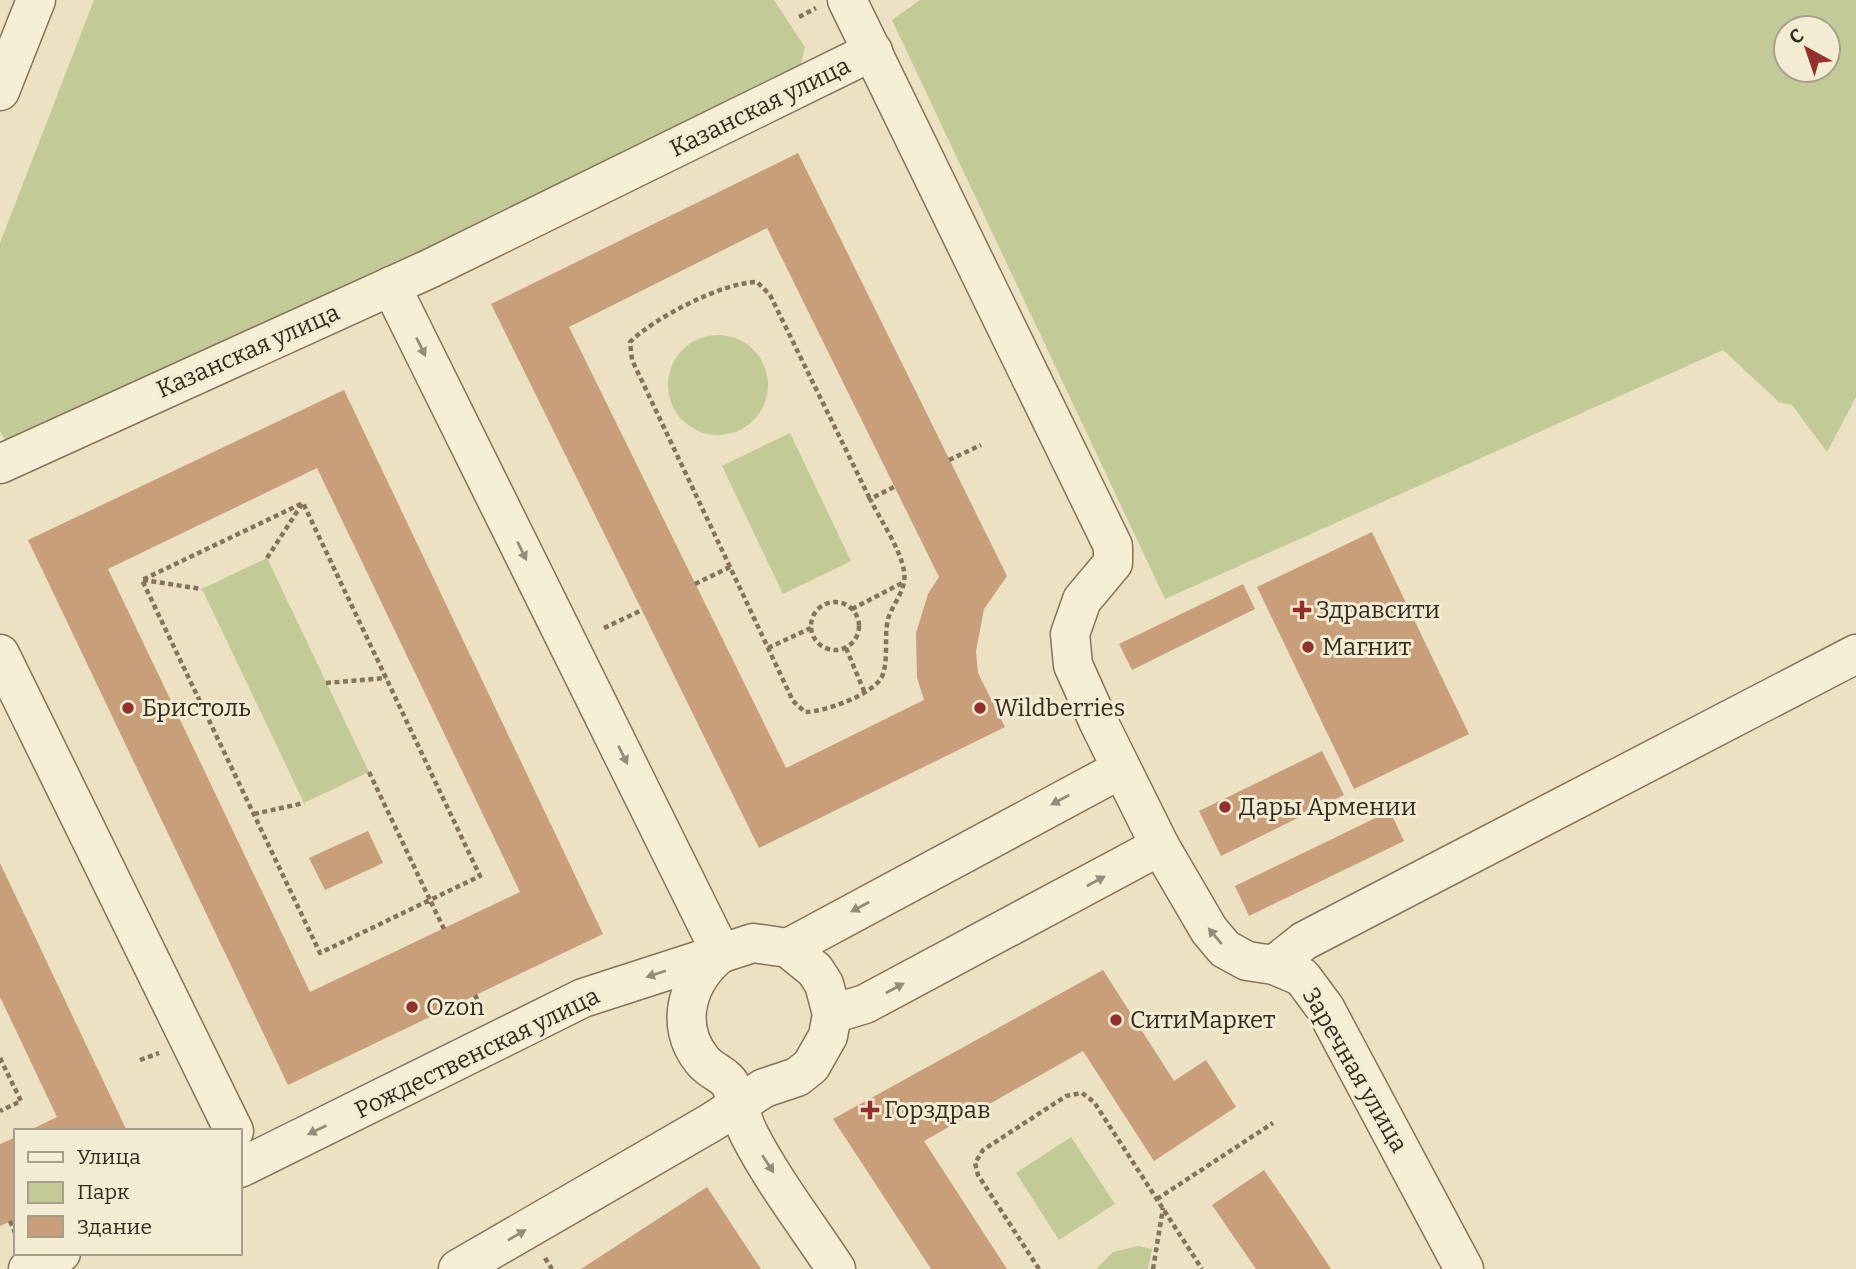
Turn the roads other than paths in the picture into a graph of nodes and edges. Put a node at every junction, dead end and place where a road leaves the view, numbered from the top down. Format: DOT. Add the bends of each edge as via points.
graph roads {
  1 [pos="36,0"];
  2 [pos="847,0"];
  3 [pos="873,51"];
  4 [pos="0,91"];
  5 [pos="391,286"];
  6 [pos="0,464"];
  7 [pos="0,654"];
  8 [pos="1856,654"];
  9 [pos="1121,769"];
  10 [pos="1160,846"];
  11 [pos="788,948"];
  12 [pos="721,953"];
  13 [pos="1274,965"];
  14 [pos="832,1014"];
  15 [pos="737,1104"];
  16 [pos="230,1129"];
  17 [pos="242,1151"];
  18 [pos="57,1255"];
  19 [pos="28,1269"];
  20 [pos="458,1269"];
  21 [pos="835,1269"];
  22 [pos="1464,1269"];
  1 -- 4 [label="street"];
  2 -- 3 [label="street"];
  3 -- 5 [label="street, Казанская улица"];
  3 -- 9 [label="street, Казанская улица" via="1113,546 1113,563 1082,600 1070,634 1073,666"];
  5 -- 6 [label="street, Казанская улица"];
  5 -- 12 [label="street, one-way"];
  7 -- 16 [label="street"];
  8 -- 13 [label="street" via="1304,941"];
  9 -- 10 [label="street, Казанская улица"];
  9 -- 11 [label="street, one-way"];
  13 -- 10 [label="street, Заречная улица, one-way" via="1247,961 1225,949"];
  14 -- 10 [label="street, one-way" via="865,1004"];
  11 -- 12 [label="street, Рождественская улица" via="753,943"];
  11 -- 14 [label="street" via="815,970"];
  12 -- 15 [label="street" via="689,993 687,1028 702,1060 729,1082"];
  12 -- 17 [label="street, Рождественская улица, one-way" via="583,998"];
  13 -- 22 [label="street, Заречная улица" via="1302,976 1325,1008"];
  14 -- 15 [label="street" via="828,1036 811,1066"];
  20 -- 15 [label="street, one-way"];
  15 -- 21 [label="street, one-way" via="749,1134"];
  18 -- 19 [label="street"];
}
